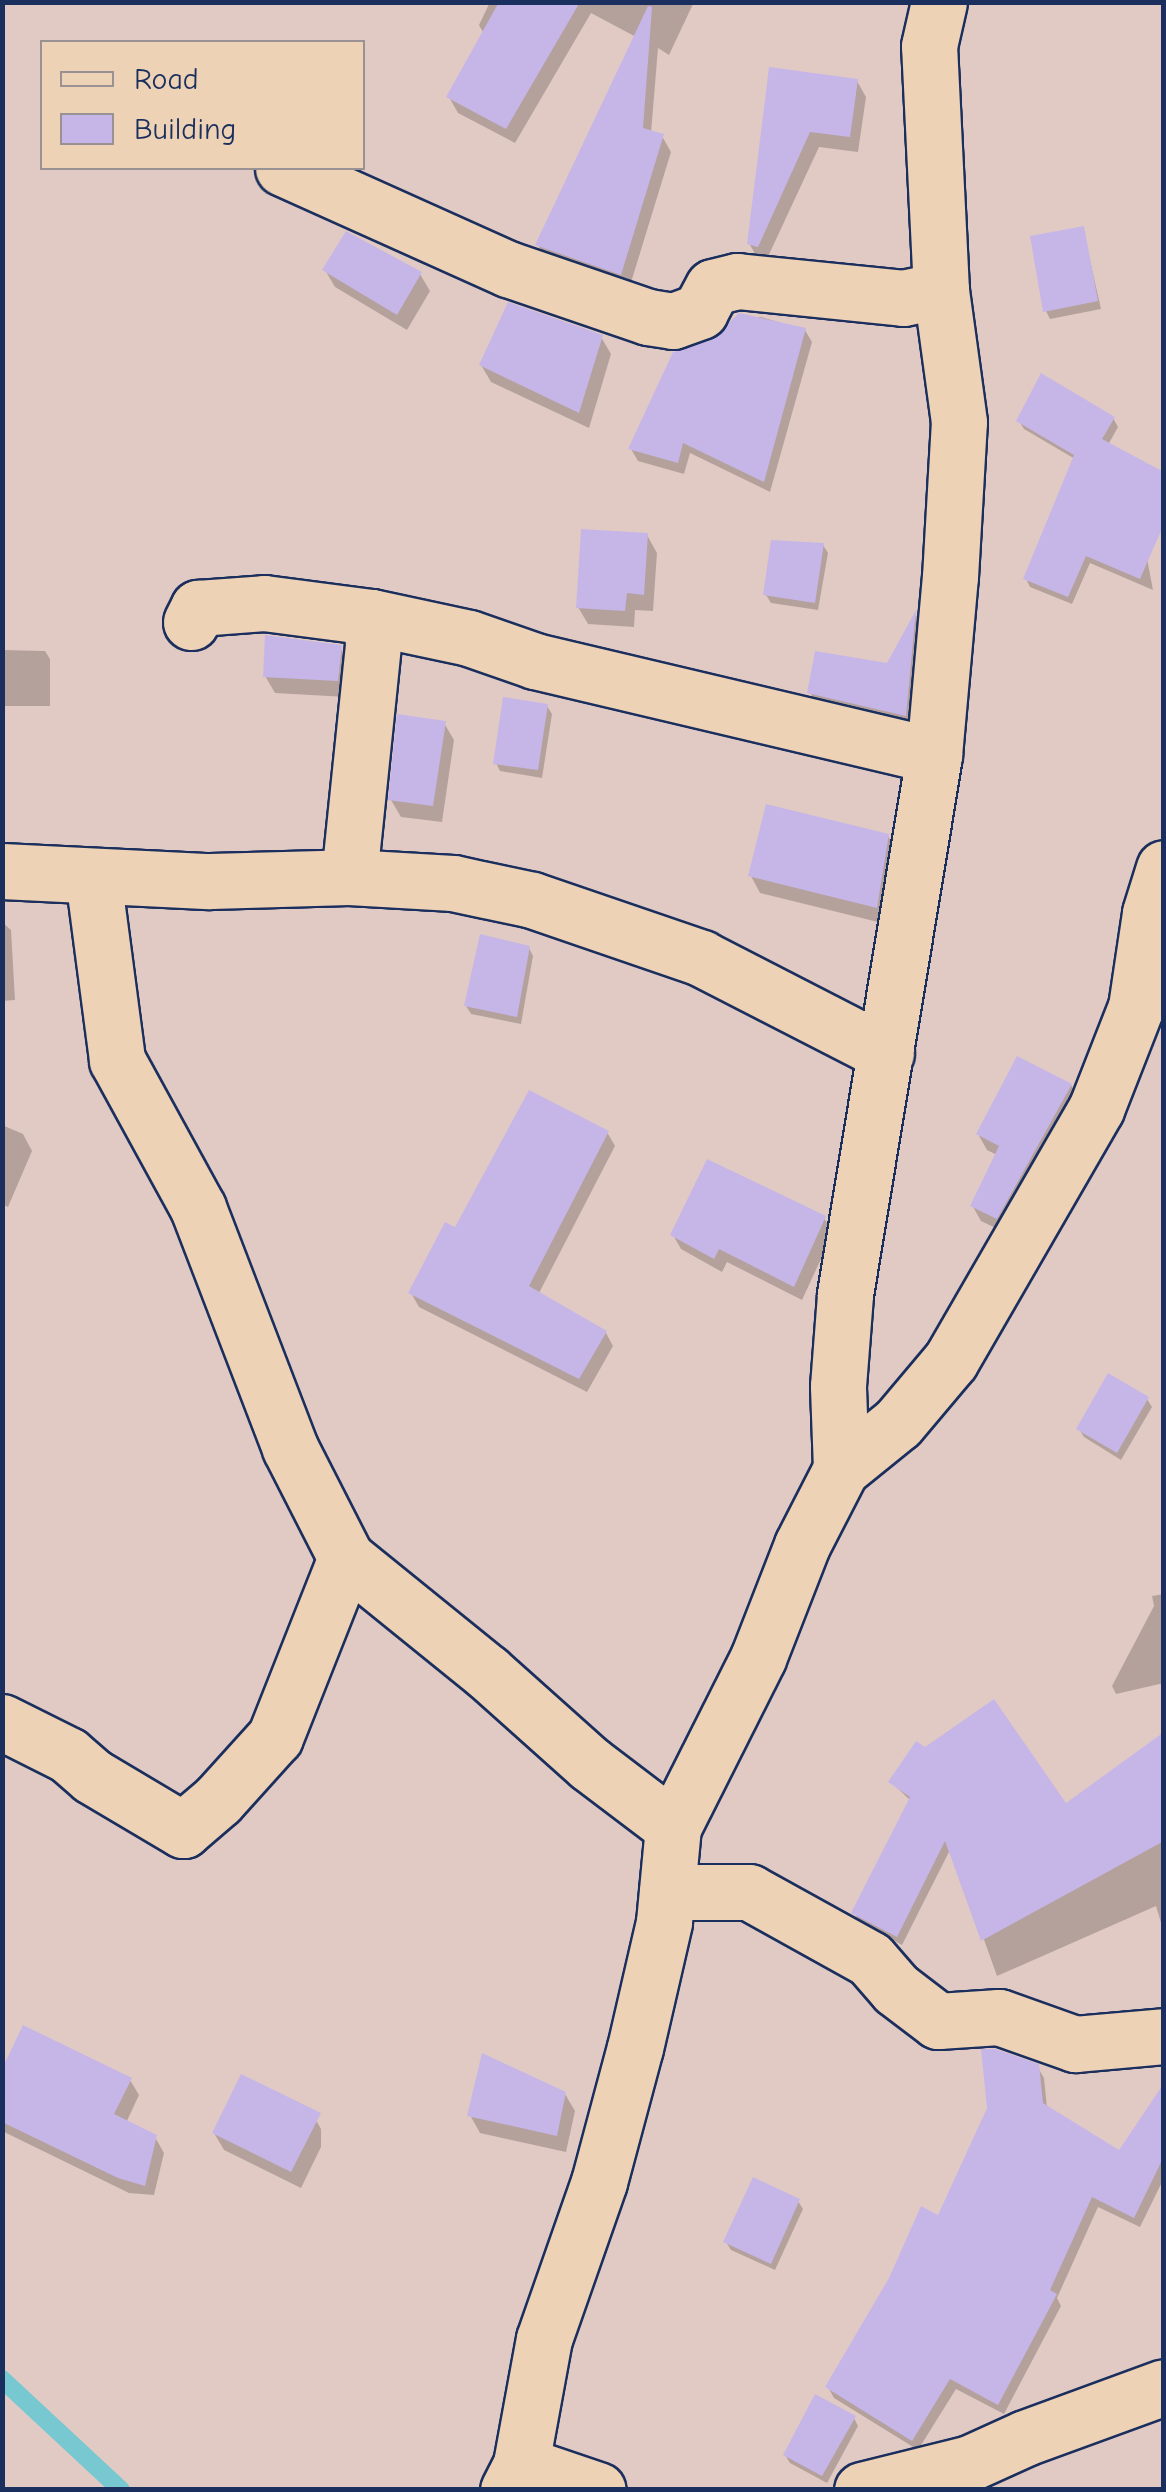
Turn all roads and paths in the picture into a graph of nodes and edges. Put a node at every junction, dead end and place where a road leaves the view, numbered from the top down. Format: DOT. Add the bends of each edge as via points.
graph roads {
  1 [pos="939,2"];
  2 [pos="288,170"];
  3 [pos="942,290"];
  4 [pos="370,617"];
  5 [pos="191,622"];
  6 [pos="934,755"];
  7 [pos="2,871"];
  8 [pos="93,876"];
  9 [pos="349,876"];
  10 [pos="1159,894"];
  11 [pos="1146,1038"];
  12 [pos="886,1052"];
  13 [pos="841,1469"];
  14 [pos="346,1558"];
  15 [pos="2,1722"];
  16 [pos="673,1828"];
  17 [pos="667,1892"];
  18 [pos="1164,2036"];
  19 [pos="1164,2387"];
  20 [pos="552,2483"];
  21 [pos="862,2490"];
  1 -- 3 [label="street" via="929,46"];
  2 -- 3 [label="street" via="508,269 648,317 673,321 700,312 713,288 737,281 903,298"];
  3 -- 6 [label="street" via="959,422"];
  4 -- 5 [label="street" via="264,603 198,608"];
  4 -- 6 [label="street"];
  4 -- 9 [label="street" via="374,644"];
  6 -- 12 [label="street"];
  7 -- 8 [label="street"];
  8 -- 9 [label="street"];
  8 -- 14 [label="street" via="117,1060 198,1208 290,1448"];
  9 -- 12 [label="street" via="453,883 532,900 701,958"];
  10 -- 11 [label="street"];
  11 -- 13 [label="street" via="1096,1109 951,1360 898,1423"];
  12 -- 13 [label="street" via="845,1294"];
  13 -- 16 [label="street"];
  14 -- 15 [label="street" via="275,1737 183,1830 68,1755"];
  14 -- 16 [label="street"];
  16 -- 17 [label="street"];
  17 -- 18 [label="street" via="749,1892 870,1959 938,2021 999,2017 1075,2044"];
  17 -- 20 [label="street" via="600,2182 544,2338"];
  19 -- 21 [label="street" via="970,2463"];
}
